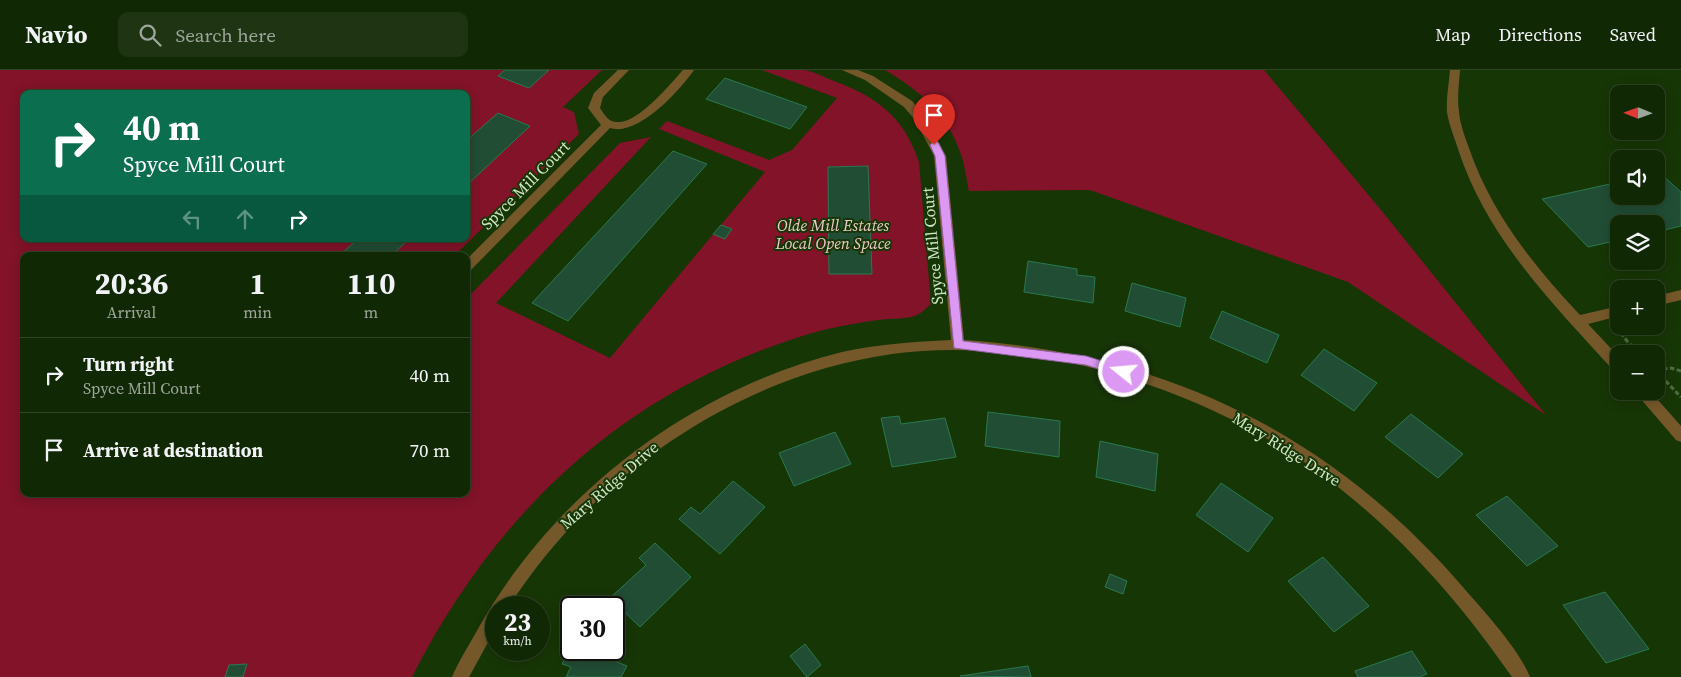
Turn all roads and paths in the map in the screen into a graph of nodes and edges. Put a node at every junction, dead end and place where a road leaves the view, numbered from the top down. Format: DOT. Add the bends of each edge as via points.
graph roads {
  1 [pos="624,70"];
  2 [pos="689,70"];
  3 [pos="846,70"];
  4 [pos="1455,70"];
  5 [pos="607,125"];
  6 [pos="470,264"];
  7 [pos="1681,294"];
  8 [pos="1665,298"];
  9 [pos="1610,312"];
  10 [pos="1603,314"];
  11 [pos="1578,321"];
  12 [pos="958,345"];
  13 [pos="1632,345"];
  14 [pos="1610,356"];
  15 [pos="1665,369"];
  16 [pos="1681,371"];
  17 [pos="1665,380"];
  18 [pos="1681,397"];
  19 [pos="1649,400"];
  20 [pos="1681,436"];
  21 [pos="506,596"];
  22 [pos="485,633"];
  23 [pos="460,677"];
  24 [pos="1522,677"];
  1 -- 5 [label="street" via="598,96 594,108"];
  2 -- 5 [label="street" via="645,116 619,126"];
  3 -- 12 [label="street, Spyce Mill Court" via="869,78 908,104 920,118 940,156"];
  4 -- 11 [label="street" via="1453,112 1473,178 1515,247"];
  5 -- 6 [label="street, Spyce Mill Court"];
  7 -- 8 [label="street"];
  9 -- 10 [label="street"];
  10 -- 11 [label="street"];
  10 -- 13 [label="path"];
  11 -- 14 [label="street"];
  12 -- 21 [label="street, Mary Ridge Drive" via="895,348 833,361 772,379 715,407 661,439 604,485 556,532"];
  12 -- 24 [label="street, Mary Ridge Drive" via="1086,361 1197,398 1253,424 1308,457 1358,494 1407,539 1459,595"];
  15 -- 16 [label="path"];
  17 -- 18 [label="path"];
  19 -- 20 [label="street"];
  22 -- 23 [label="street"];
}
